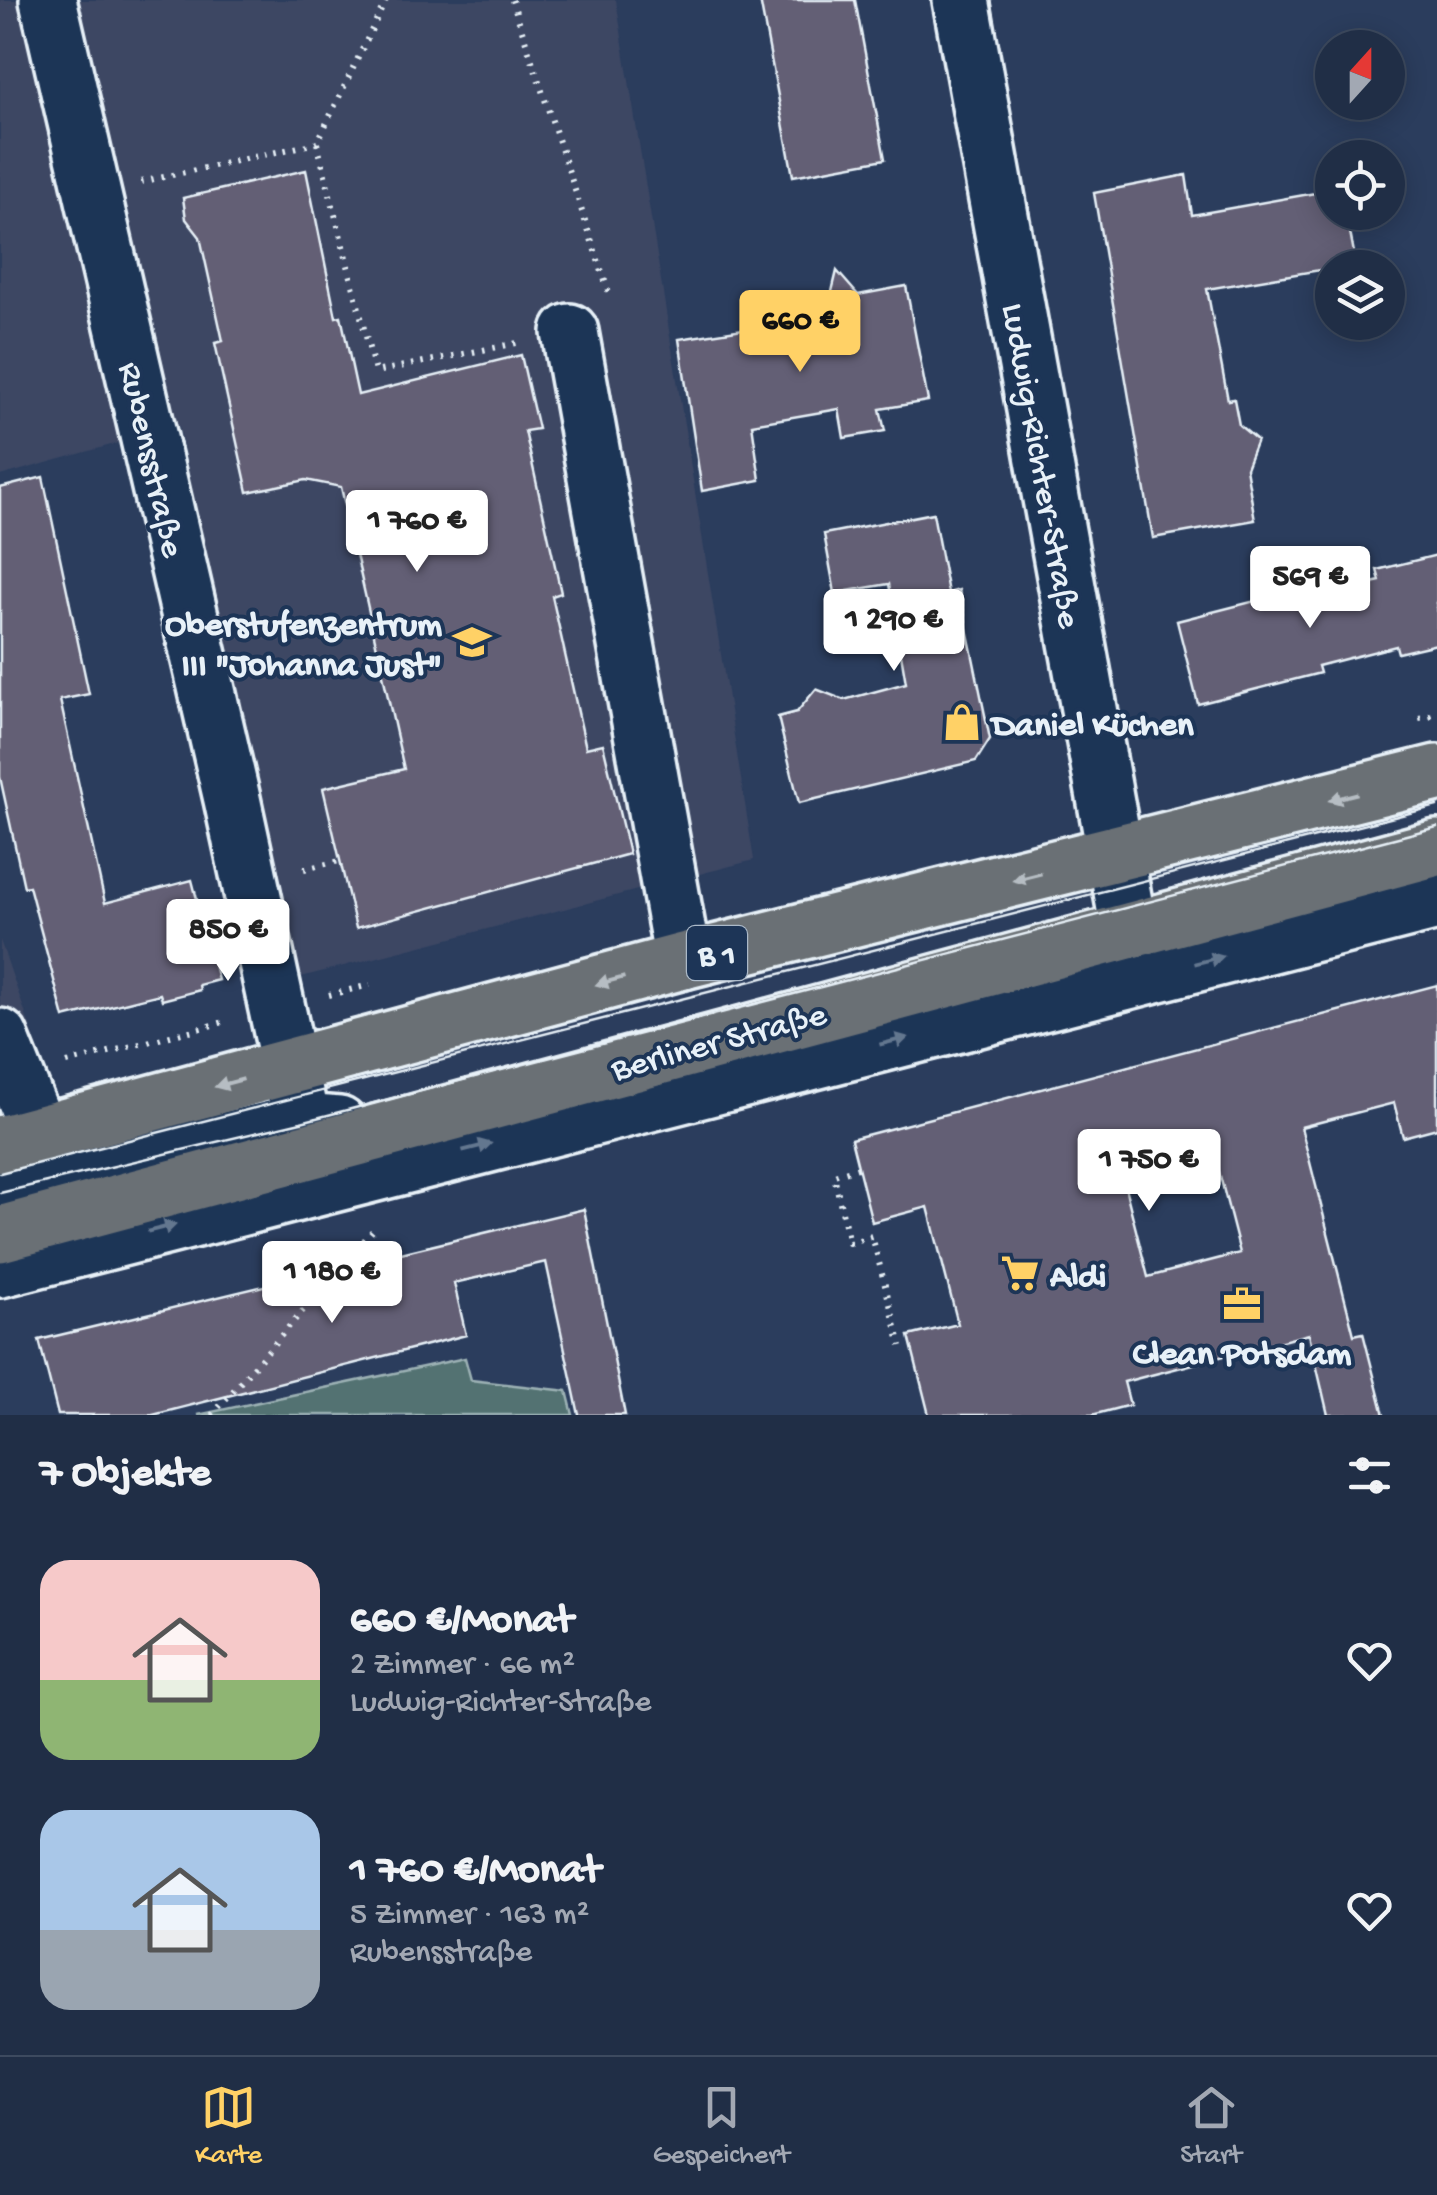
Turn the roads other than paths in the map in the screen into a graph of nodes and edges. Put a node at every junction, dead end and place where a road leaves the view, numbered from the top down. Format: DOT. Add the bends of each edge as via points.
graph roads {
  1 [pos="48,0"];
  2 [pos="961,0"];
  3 [pos="570,332"];
  4 [pos="1437,773"];
  5 [pos="1437,848"];
  6 [pos="1114,856"];
  7 [pos="1437,902"];
  8 [pos="1129,930"];
  9 [pos="684,961"];
  10 [pos="830,1033"];
  11 [pos="0,1037"];
  12 [pos="288,1067"];
  13 [pos="305,1137"];
  14 [pos="20,1140"];
  15 [pos="0,1193"];
  16 [pos="0,1234"];
  17 [pos="0,1269"];
  1 -- 12 [label="street, Rubensstraße"];
  2 -- 6 [label="street, Ludwig-Richter-Straße"];
  3 -- 9 [label="street"];
  4 -- 6 [label="main road, B 1, one-way"];
  5 -- 8 [label="main road, Berliner Straße / B 1"];
  6 -- 8 [label="street, Ludwig-Richter-Straße"];
  6 -- 9 [label="main road, B 1, one-way"];
  10 -- 7 [label="street, one-way"];
  8 -- 10 [label="main road, Berliner Straße / B 1"];
  9 -- 12 [label="main road, B 1, one-way"];
  10 -- 13 [label="main road, Berliner Straße / B 1" via="389,1128"];
  17 -- 10 [label="street, one-way" via="438,1157"];
  11 -- 14 [label="street"];
  12 -- 13 [label="street, Rubensstraße"];
  12 -- 14 [label="main road, B 1, one-way"];
  13 -- 15 [label="street"];
  13 -- 16 [label="main road, Berliner Straße / B 1"];
}
